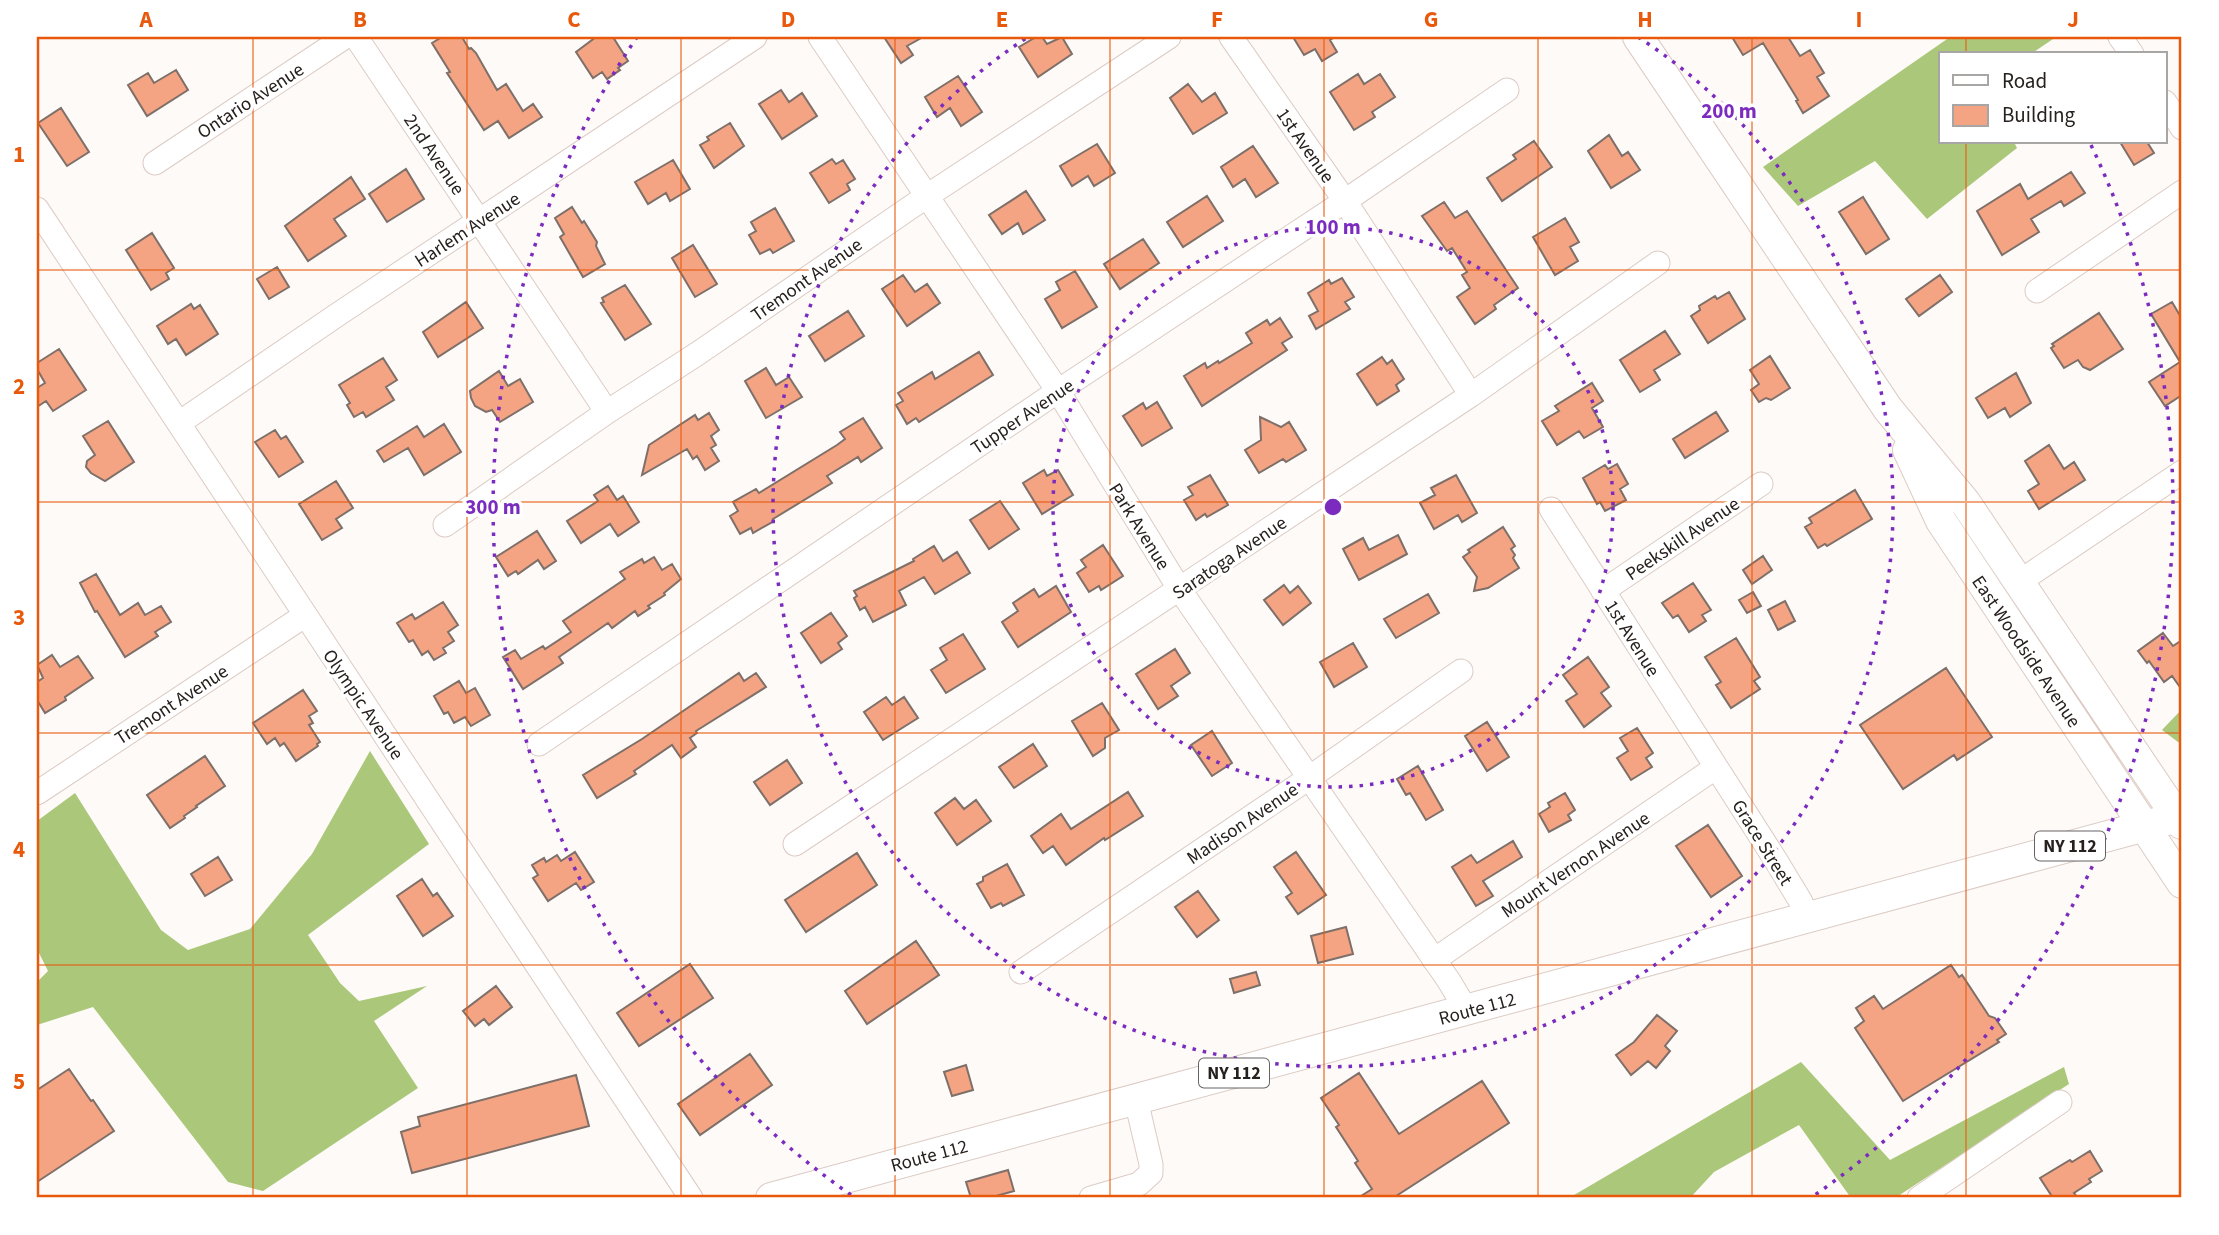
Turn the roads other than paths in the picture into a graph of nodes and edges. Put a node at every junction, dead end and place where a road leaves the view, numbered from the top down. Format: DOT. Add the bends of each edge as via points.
graph roads {
  1 [pos="345,37"];
  2 [pos="356,37"];
  3 [pos="755,37"];
  4 [pos="820,37"];
  5 [pos="1170,37"];
  6 [pos="1231,37"];
  7 [pos="1638,37"];
  8 [pos="2120,37"];
  9 [pos="2131,52"];
  10 [pos="1507,90"];
  11 [pos="2166,104"];
  12 [pos="2182,128"];
  13 [pos="155,163"];
  14 [pos="2182,192"];
  15 [pos="927,196"];
  16 [pos="1345,201"];
  17 [pos="37,209"];
  18 [pos="480,221"];
  19 [pos="1658,263"];
  20 [pos="2037,291"];
  21 [pos="1058,391"];
  22 [pos="1471,395"];
  23 [pos="1888,409"];
  24 [pos="607,412"];
  25 [pos="179,423"];
  26 [pos="2182,472"];
  27 [pos="1761,484"];
  28 [pos="1551,509"];
  29 [pos="445,525"];
  30 [pos="2019,582"];
  31 [pos="1180,590"];
  32 [pos="1603,591"];
  33 [pos="304,616"];
  34 [pos="1461,671"];
  35 [pos="539,744"];
  36 [pos="1715,768"];
  37 [pos="1309,778"];
  38 [pos="37,793"];
  39 [pos="2181,819"];
  40 [pos="2144,826"];
  41 [pos="795,844"];
  42 [pos="2182,883"];
  43 [pos="1807,918"];
  44 [pos="1434,960"];
  45 [pos="1021,972"];
  46 [pos="1467,1011"];
  47 [pos="1136,1100"];
  48 [pos="2060,1102"];
  49 [pos="691,1198"];
  50 [pos="771,1198"];
  51 [pos="1091,1198"];
  52 [pos="1919,1198"];
  1 -- 13 [label="street, Ontario Avenue"];
  2 -- 18 [label="street, 2nd Avenue"];
  3 -- 18 [label="street, Harlem Avenue"];
  4 -- 15 [label="street, Park Avenue"];
  5 -- 15 [label="street, Tremont Avenue"];
  6 -- 16 [label="street, 1st Avenue"];
  7 -- 23 [label="main road, East Woodside Avenue"];
  8 -- 9 [label="street"];
  10 -- 16 [label="street, Tupper Avenue"];
  11 -- 12 [label="street"];
  14 -- 20 [label="street"];
  15 -- 21 [label="street, Park Avenue"];
  15 -- 24 [label="street, Tremont Avenue"];
  16 -- 21 [label="street, Tupper Avenue"];
  16 -- 22 [label="street, 1st Avenue"];
  17 -- 25 [label="street, Olympic Avenue"];
  18 -- 24 [label="street, 2nd Avenue"];
  18 -- 25 [label="street, Harlem Avenue"];
  19 -- 22 [label="street, Saratoga Avenue"];
  21 -- 31 [label="street, Park Avenue"];
  21 -- 35 [label="street, Tupper Avenue"];
  22 -- 31 [label="street, Saratoga Avenue"];
  23 -- 30 [label="main road, East Woodside Avenue" via="1965,502"];
  23 -- 40 [label="main road, East Woodside Avenue" via="1941,521"];
  24 -- 29 [label="street, Tremont Avenue"];
  25 -- 33 [label="street, Olympic Avenue"];
  26 -- 30 [label="street"];
  27 -- 32 [label="street, Peekskill Avenue"];
  28 -- 32 [label="street, 1st Avenue"];
  30 -- 39 [label="main road, East Woodside Avenue"];
  31 -- 37 [label="street, Park Avenue"];
  31 -- 41 [label="street, Saratoga Avenue"];
  32 -- 36 [label="street, 1st Avenue"];
  33 -- 38 [label="street, Tremont Avenue"];
  33 -- 49 [label="street, Olympic Avenue"];
  34 -- 37 [label="street, Madison Avenue"];
  36 -- 43 [label="street, Grace Street" via="1775,859"];
  36 -- 44 [label="street, Mount Vernon Avenue"];
  37 -- 44 [label="street, Park Avenue"];
  37 -- 45 [label="street, Madison Avenue"];
  39 -- 40 [label="main road, Route 112 / NY 112"];
  40 -- 42 [label="main road, East Woodside Avenue"];
  40 -- 43 [label="main road, Route 112 / NY 112"];
  43 -- 46 [label="main road, Route 112 / NY 112"];
  44 -- 46 [label="street, Park Avenue"];
  46 -- 47 [label="main road, Route 112 / NY 112"];
  47 -- 50 [label="main road, Route 112 / NY 112"];
  47 -- 51 [label="street" via="1151,1173 1139,1184"];
  48 -- 52 [label="street"];
}
